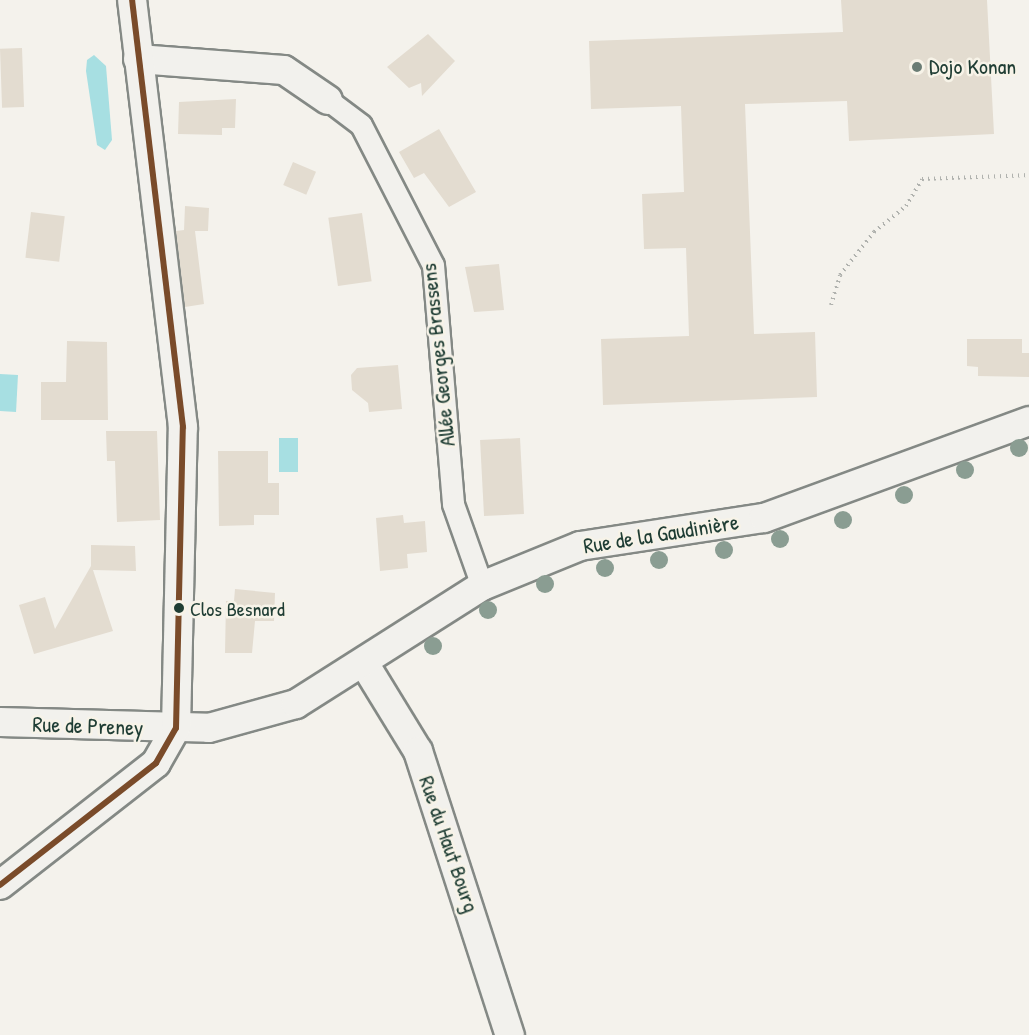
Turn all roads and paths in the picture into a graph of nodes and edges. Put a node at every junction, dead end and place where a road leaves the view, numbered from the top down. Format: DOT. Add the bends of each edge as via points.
graph roads {
  1 [pos="132,0"];
  2 [pos="138,59"];
  3 [pos="328,100"];
  4 [pos="1029,175"];
  5 [pos="831,305"];
  6 [pos="1029,420"];
  7 [pos="482,586"];
  8 [pos="364,663"];
  9 [pos="0,722"];
  10 [pos="176,728"];
  11 [pos="0,885"];
  12 [pos="510,1035"];
  1 -- 2 [label="street"];
  2 -- 3 [label="street, Allée Georges Brassens" via="284,70"];
  2 -- 10 [label="street" via="183,427"];
  3 -- 7 [label="street, Allée Georges Brassens" via="362,125 433,265 453,504"];
  4 -- 5 [label="path" via="922,179 906,206 874,232 840,275"];
  6 -- 7 [label="street, Rue de la Gaudinière" via="764,518 580,546"];
  7 -- 8 [label="street, Rue de la Gaudinière"];
  8 -- 10 [label="street, Rue de la Gaudinière" via="296,704 209,728"];
  8 -- 12 [label="street, Rue du Haut Bourg" via="418,751"];
  9 -- 10 [label="street, Rue de Preney"];
  10 -- 11 [label="street" via="156,763"];
}
